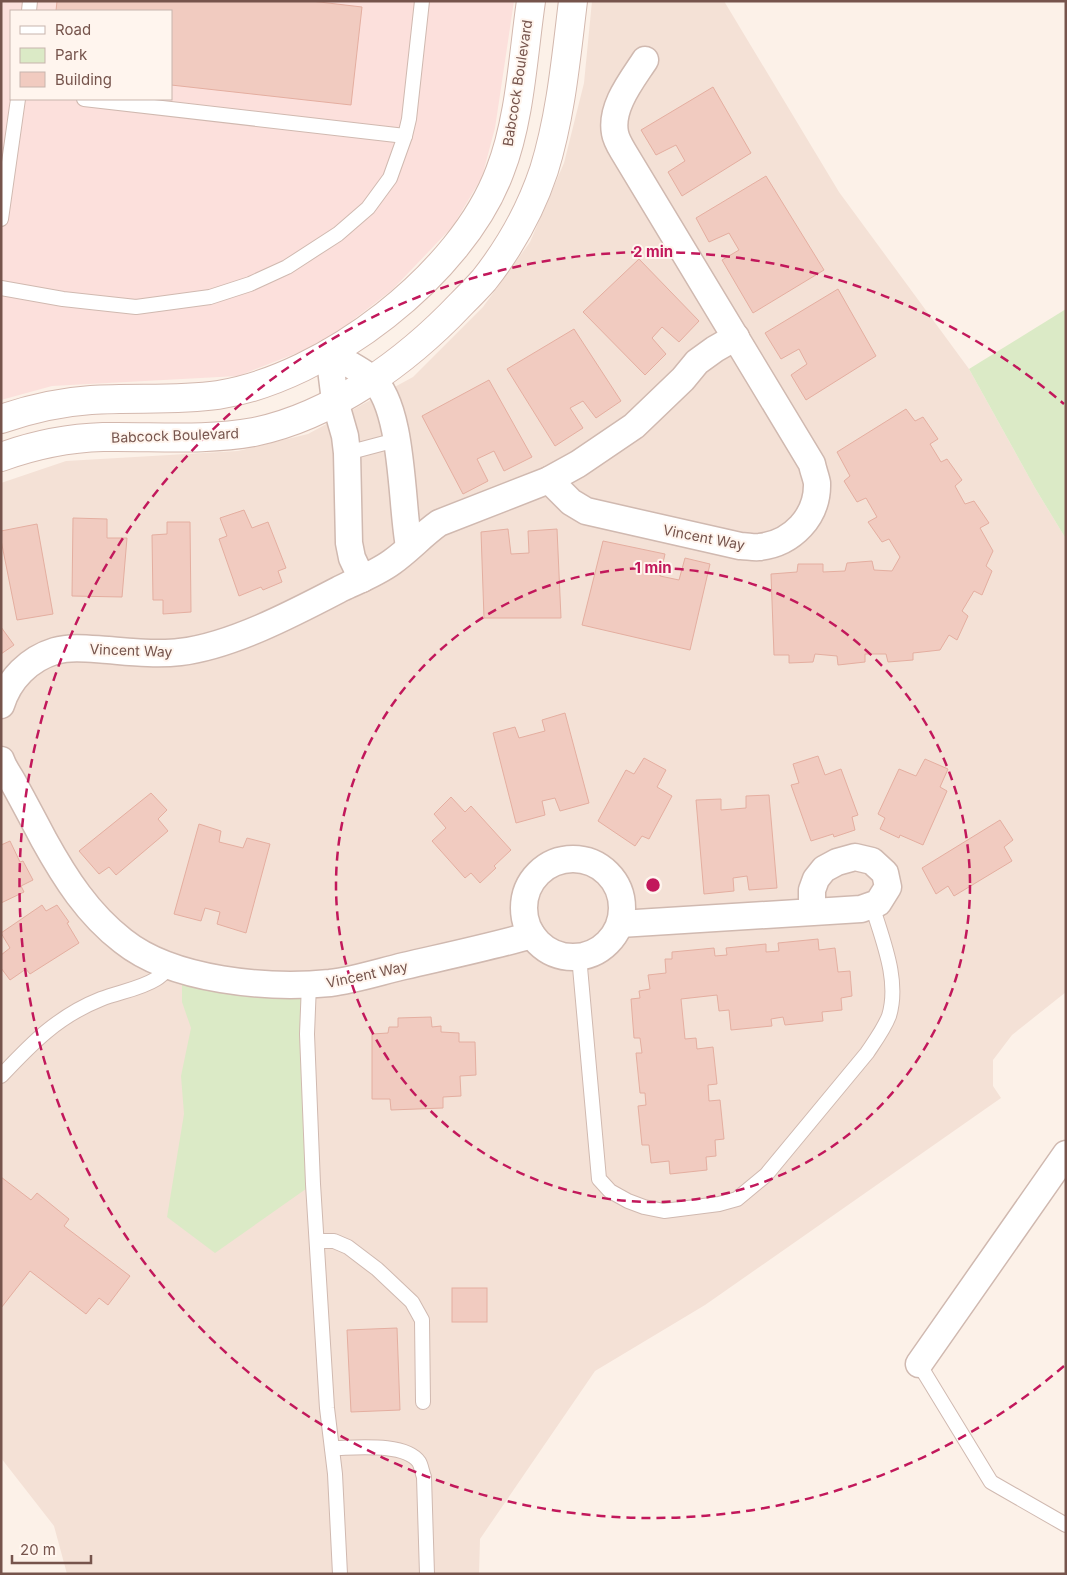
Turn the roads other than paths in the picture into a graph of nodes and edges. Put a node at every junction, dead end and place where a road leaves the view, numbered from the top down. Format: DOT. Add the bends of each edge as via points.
graph roads {
  1 [pos="422,1"];
  2 [pos="530,1"];
  3 [pos="573,1"];
  4 [pos="645,60"];
  5 [pos="18,100"];
  6 [pos="93,100"];
  7 [pos="405,136"];
  8 [pos="1,220"];
  9 [pos="1,288"];
  10 [pos="736,337"];
  11 [pos="329,353"];
  12 [pos="373,379"];
  13 [pos="335,401"];
  14 [pos="1,419"];
  15 [pos="396,440"];
  16 [pos="347,453"];
  17 [pos="1,457"];
  18 [pos="549,480"];
  19 [pos="409,546"];
  20 [pos="362,579"];
  21 [pos="1,705"];
  22 [pos="1,760"];
  23 [pos="872,905"];
  24 [pos="812,912"];
  25 [pos="620,924"];
  26 [pos="532,935"];
  27 [pos="579,956"];
  28 [pos="170,966"];
  29 [pos="309,984"];
  30 [pos="1,1076"];
  31 [pos="1066,1154"];
  32 [pos="317,1241"];
  33 [pos="919,1364"];
  34 [pos="423,1402"];
  35 [pos="332,1448"];
  36 [pos="1066,1525"];
  37 [pos="340,1574"];
  38 [pos="427,1574"];
  1 -- 7 [label="lane" via="410,119"];
  2 -- 11 [label="street, Babcock Boulevard" via="512,133 490,196 472,226 427,278 364,332"];
  3 -- 12 [label="street, Babcock Boulevard" via="560,105 543,171 529,208 484,280 422,342"];
  4 -- 10 [label="street, Vincent Way" via="617,111 615,132 623,151"];
  5 -- 8 [label="lane"];
  6 -- 7 [label="lane"];
  7 -- 9 [label="lane" via="390,178 368,208 338,234 302,258 250,284 210,297 136,307"];
  10 -- 18 [label="street, Vincent Way" via="697,362 634,426"];
  10 -- 18 [label="street, Vincent Way" via="812,464 817,483 814,505 807,520 792,534 776,543 759,547 740,546 600,516 571,502"];
  11 -- 12 [label="street"];
  11 -- 13 [label="street"];
  11 -- 14 [label="street, Babcock Boulevard" via="278,378 218,395 83,401"];
  12 -- 13 [label="street, Babcock Boulevard"];
  12 -- 15 [label="street" via="384,394"];
  13 -- 16 [label="street"];
  13 -- 17 [label="street, Babcock Boulevard" via="306,415 254,432 218,436 102,437 57,442"];
  15 -- 16 [label="lane"];
  15 -- 19 [label="street"];
  16 -- 20 [label="street" via="348,543"];
  18 -- 19 [label="street, Vincent Way" via="439,523"];
  19 -- 20 [label="street, Vincent Way" via="393,561"];
  20 -- 21 [label="street, Vincent Way" via="277,620 202,648 148,653 89,648 56,651 27,666 9,686"];
  22 -- 28 [label="street, Vincent Way" via="56,862 100,922 138,952"];
  23 -- 24 [label="street" via="861,909"];
  23 -- 24 [label="street" via="878,903 888,887 885,873 872,862 854,858 824,869 816,879 812,890"];
  23 -- 27 [label="lane" via="892,976 889,1015 879,1036 766,1175 737,1199 719,1204 664,1211 644,1207 610,1191 599,1179"];
  24 -- 25 [label="street"];
  25 -- 26 [label="street" via="623,900 618,885 608,872 579,858 563,859 536,875 528,889 524,904"];
  25 -- 27 [label="street" via="606,945 591,954"];
  26 -- 27 [label="street" via="558,955"];
  26 -- 29 [label="street, Vincent Way" via="352,978"];
  28 -- 29 [label="street, Vincent Way" via="226,980"];
  28 -- 30 [label="lane" via="156,979 101,999 64,1018 37,1038"];
  29 -- 32 [label="lane" via="307,1034"];
  31 -- 33 [label="street"];
  32 -- 34 [label="lane" via="334,1241 348,1247 412,1302 422,1320"];
  32 -- 35 [label="lane"];
  33 -- 36 [label="lane" via="991,1482"];
  35 -- 37 [label="lane"];
  35 -- 38 [label="lane" via="389,1448 408,1453 419,1462 424,1477"];
}
